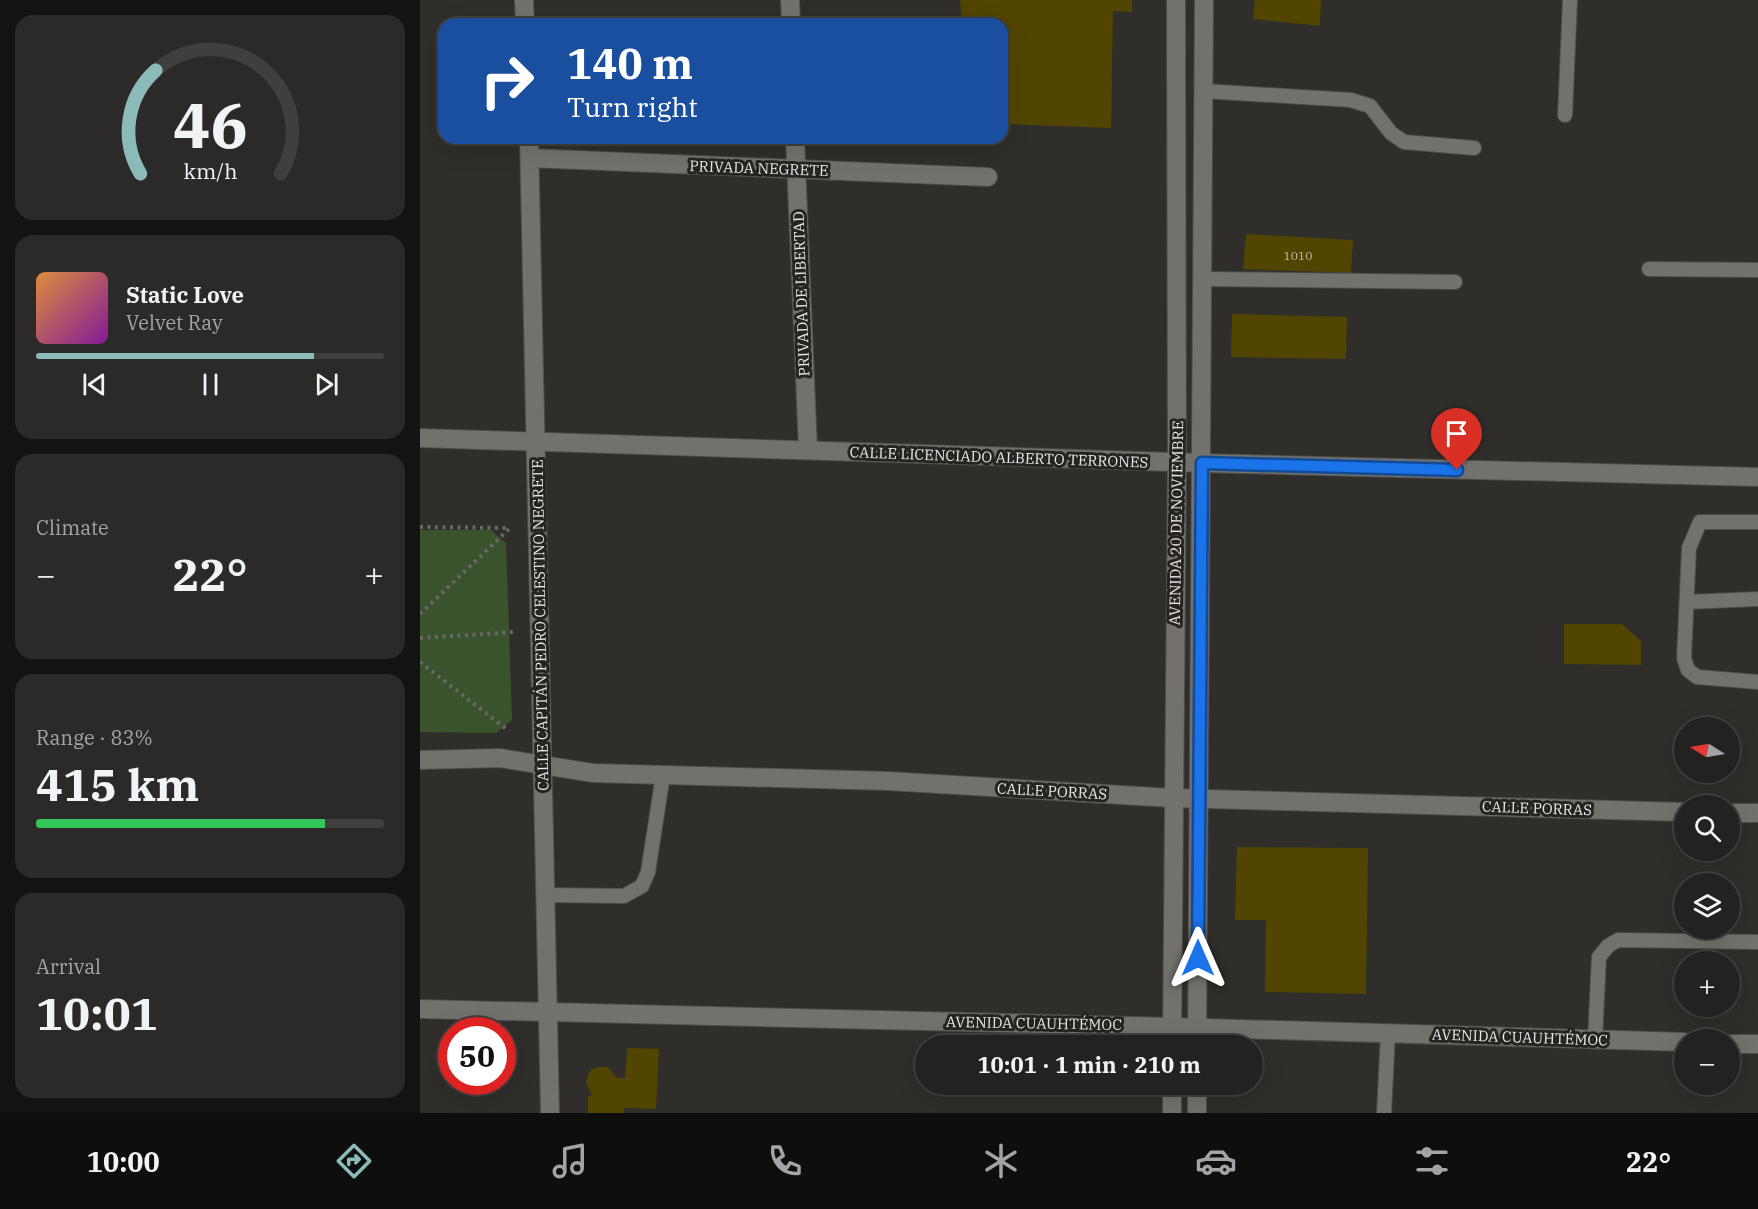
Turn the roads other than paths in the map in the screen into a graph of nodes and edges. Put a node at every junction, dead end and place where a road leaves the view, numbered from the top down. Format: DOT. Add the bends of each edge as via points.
graph roads {
  1 [pos="524,0"];
  2 [pos="790,0"];
  3 [pos="1176,0"];
  4 [pos="1204,0"];
  5 [pos="1570,0"];
  6 [pos="525,18"];
  7 [pos="791,18"];
  8 [pos="1203,91"];
  9 [pos="1565,115"];
  10 [pos="529,144"];
  11 [pos="795,144"];
  12 [pos="1474,148"];
  13 [pos="530,158"];
  14 [pos="796,169"];
  15 [pos="988,177"];
  16 [pos="1649,268"];
  17 [pos="1758,270"];
  18 [pos="1203,279"];
  19 [pos="1455,282"];
  20 [pos="420,438"];
  21 [pos="536,441"];
  22 [pos="808,450"];
  23 [pos="1177,462"];
  24 [pos="1202,463"];
  25 [pos="1758,477"];
  26 [pos="1758,522"];
  27 [pos="1758,599"];
  28 [pos="1686,602"];
  29 [pos="1758,682"];
  30 [pos="420,760"];
  31 [pos="543,764"];
  32 [pos="663,775"];
  33 [pos="1172,798"];
  34 [pos="1198,798"];
  35 [pos="1674,812"];
  36 [pos="1740,813"];
  37 [pos="1758,813"];
  38 [pos="546,895"];
  39 [pos="1758,942"];
  40 [pos="420,1009"];
  41 [pos="548,1011"];
  42 [pos="1172,1027"];
  43 [pos="1388,1033"];
  44 [pos="1172,1035"];
  45 [pos="1194,1035"];
  46 [pos="1197,1035"];
  47 [pos="1261,1035"];
  48 [pos="1595,1040"];
  49 [pos="1674,1042"];
  50 [pos="1740,1044"];
  51 [pos="1758,1044"];
  52 [pos="1172,1095"];
  53 [pos="1197,1095"];
  54 [pos="550,1113"];
  55 [pos="1172,1113"];
  56 [pos="1197,1113"];
  57 [pos="1384,1113"];
  1 -- 6 [label="street"];
  2 -- 7 [label="street"];
  3 -- 23 [label="street, AVENIDA 20 DE NOVIEMBRE"];
  4 -- 8 [label="street, AVENIDA 20 DE NOVIEMBRE"];
  5 -- 9 [label="lane"];
  8 -- 12 [label="lane" via="1351,100 1370,106 1391,134 1404,142"];
  8 -- 18 [label="street, AVENIDA 20 DE NOVIEMBRE"];
  10 -- 13 [label="street, CALLE CAPITÁN PEDRO CELESTINO NEGRETE"];
  11 -- 14 [label="street, PRIVADA DE LIBERTAD"];
  13 -- 14 [label="street, PRIVADA NEGRETE"];
  13 -- 21 [label="street, CALLE CAPITÁN PEDRO CELESTINO NEGRETE"];
  14 -- 15 [label="street, PRIVADA NEGRETE"];
  14 -- 22 [label="street, PRIVADA DE LIBERTAD"];
  16 -- 17 [label="lane"];
  18 -- 19 [label="lane"];
  18 -- 24 [label="street, AVENIDA 20 DE NOVIEMBRE"];
  20 -- 21 [label="street, CALLE LICENCIADO ALBERTO TERRONES"];
  21 -- 22 [label="street, CALLE LICENCIADO ALBERTO TERRONES"];
  21 -- 31 [label="street, CALLE CAPITÁN PEDRO CELESTINO NEGRETE"];
  22 -- 23 [label="street, CALLE LICENCIADO ALBERTO TERRONES"];
  23 -- 24 [label="street, CALLE LICENCIADO ALBERTO TERRONES"];
  23 -- 33 [label="street, AVENIDA 20 DE NOVIEMBRE"];
  24 -- 25 [label="street, CALLE LICENCIADO ALBERTO TERRONES"];
  24 -- 34 [label="street, AVENIDA 20 DE NOVIEMBRE"];
  26 -- 28 [label="lane" via="1700,522 1689,548"];
  27 -- 28 [label="lane"];
  28 -- 29 [label="lane" via="1684,658 1688,670 1697,677"];
  30 -- 31 [label="street, CALLE PORRAS" via="500,758"];
  31 -- 32 [label="street, CALLE PORRAS" via="593,773"];
  31 -- 38 [label="street, CALLE CAPITÁN PEDRO CELESTINO NEGRETE"];
  32 -- 33 [label="street, CALLE PORRAS" via="888,781"];
  32 -- 38 [label="lane" via="648,872 642,886 624,896"];
  33 -- 34 [label="street, CALLE PORRAS"];
  33 -- 42 [label="street, AVENIDA 20 DE NOVIEMBRE"];
  34 -- 35 [label="street, CALLE PORRAS"];
  34 -- 46 [label="street, AVENIDA 20 DE NOVIEMBRE"];
  36 -- 37 [label="street"];
  38 -- 41 [label="street, CALLE CAPITÁN PEDRO CELESTINO NEGRETE"];
  39 -- 48 [label="lane" via="1618,940 1608,946 1599,957"];
  40 -- 41 [label="street, AVENIDA CUAUHTÉMOC"];
  41 -- 42 [label="street, AVENIDA CUAUHTÉMOC"];
  41 -- 54 [label="street, CALLE CAPITÁN PEDRO CELESTINO NEGRETE"];
  42 -- 44 [label="street, AVENIDA 20 DE NOVIEMBRE"];
  42 -- 45 [label="street, AVENIDA CUAUHTÉMOC"];
  43 -- 47 [label="street, AVENIDA CUAUHTÉMOC"];
  43 -- 48 [label="street, AVENIDA CUAUHTÉMOC"];
  43 -- 57 [label="lane"];
  48 -- 49 [label="street, AVENIDA CUAUHTÉMOC"];
  50 -- 51 [label="street"];
  52 -- 55 [label="street"];
  53 -- 56 [label="street"];
}
